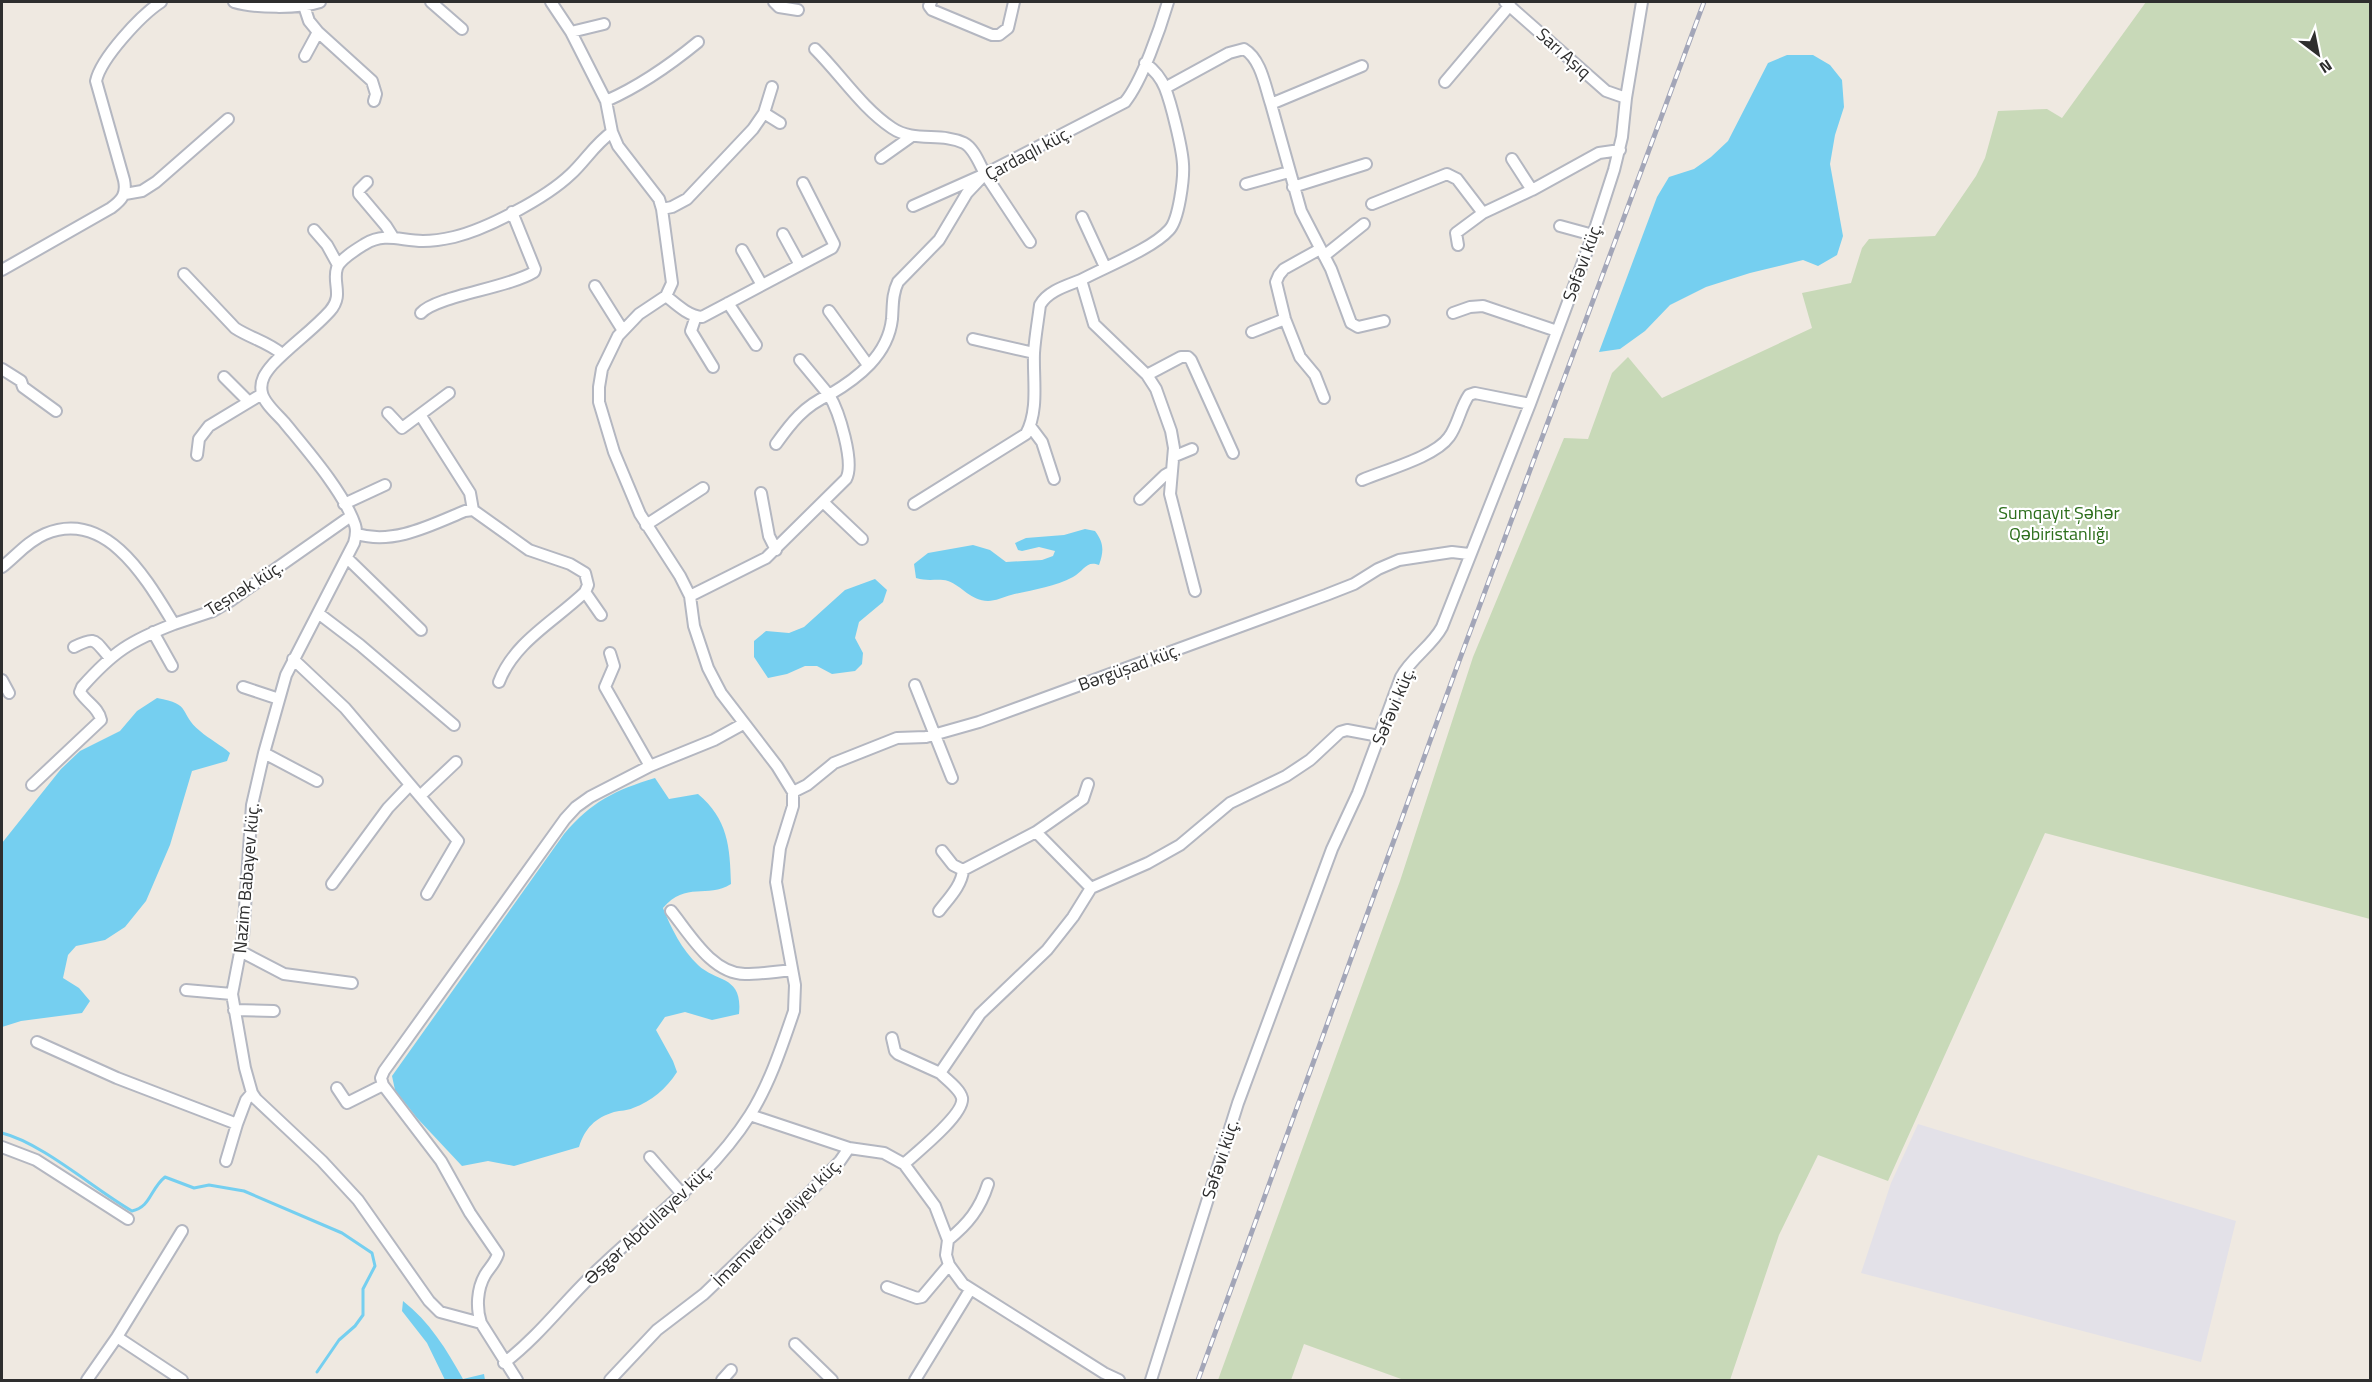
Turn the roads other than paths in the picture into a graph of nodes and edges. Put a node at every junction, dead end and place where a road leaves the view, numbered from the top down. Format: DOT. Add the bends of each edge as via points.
graph roads {
  1 [pos="161,2"];
  2 [pos="234,2"];
  3 [pos="320,2"];
  4 [pos="431,2"];
  5 [pos="551,2"];
  6 [pos="774,2"];
  7 [pos="931,2"];
  8 [pos="1014,2"];
  9 [pos="1168,2"];
  10 [pos="1642,2"];
  11 [pos="291,3"];
  12 [pos="1508,3"];
  13 [pos="304,6"];
  14 [pos="798,10"];
  15 [pos="604,24"];
  16 [pos="462,29"];
  17 [pos="318,32"];
  18 [pos="571,32"];
  19 [pos="699,42"];
  20 [pos="815,49"];
  21 [pos="305,56"];
  22 [pos="1145,63"];
  23 [pos="1362,66"];
  24 [pos="1445,82"];
  25 [pos="772,87"];
  26 [pos="1165,88"];
  27 [pos="1626,98"];
  28 [pos="374,101"];
  29 [pos="606,101"];
  30 [pos="1271,104"];
  31 [pos="764,112"];
  32 [pos="228,119"];
  33 [pos="780,123"];
  34 [pos="612,132"];
  35 [pos="912,136"];
  36 [pos="1620,150"];
  37 [pos="881,158"];
  38 [pos="1512,159"];
  39 [pos="1366,164"];
  40 [pos="1289,172"];
  41 [pos="985,174"];
  42 [pos="367,182"];
  43 [pos="802,183"];
  44 [pos="1246,184"];
  45 [pos="1293,187"];
  46 [pos="1532,190"];
  47 [pos="124,195"];
  48 [pos="1372,204"];
  49 [pos="913,206"];
  50 [pos="662,209"];
  51 [pos="512,212"];
  52 [pos="1483,213"];
  53 [pos="1082,217"];
  54 [pos="1364,224"];
  55 [pos="1560,226"];
  56 [pos="314,230"];
  57 [pos="783,234"];
  58 [pos="1593,235"];
  59 [pos="393,237"];
  60 [pos="1030,242"];
  61 [pos="1458,245"];
  62 [pos="742,250"];
  63 [pos="1322,252"];
  64 [pos="338,265"];
  65 [pos="800,265"];
  66 [pos="1105,267"];
  67 [pos="2,270"];
  68 [pos="184,274"];
  69 [pos="1081,280"];
  70 [pos="762,285"];
  71 [pos="595,286"];
  72 [pos="666,296"];
  73 [pos="728,303"];
  74 [pos="828,311"];
  75 [pos="421,313"];
  76 [pos="1453,313"];
  77 [pos="696,316"];
  78 [pos="1285,319"];
  79 [pos="1384,321"];
  80 [pos="622,329"];
  81 [pos="1557,331"];
  82 [pos="1252,332"];
  83 [pos="973,339"];
  84 [pos="756,345"];
  85 [pos="1034,353"];
  86 [pos="282,354"];
  87 [pos="800,360"];
  88 [pos="868,365"];
  89 [pos="713,367"];
  90 [pos="2,369"];
  91 [pos="1147,375"];
  92 [pos="224,377"];
  93 [pos="449,393"];
  94 [pos="262,394"];
  95 [pos="829,395"];
  96 [pos="1324,398"];
  97 [pos="248,400"];
  98 [pos="1530,404"];
  99 [pos="56,411"];
  100 [pos="388,413"];
  101 [pos="421,416"];
  102 [pos="1030,426"];
  103 [pos="776,444"];
  104 [pos="1192,449"];
  105 [pos="1233,453"];
  106 [pos="197,454"];
  107 [pos="1175,456"];
  108 [pos="1172,471"];
  109 [pos="1054,478"];
  110 [pos="1362,480"];
  111 [pos="385,485"];
  112 [pos="703,488"];
  113 [pos="761,493"];
  114 [pos="1140,500"];
  115 [pos="823,502"];
  116 [pos="344,504"];
  117 [pos="914,504"];
  118 [pos="473,510"];
  119 [pos="351,516"];
  120 [pos="646,525"];
  121 [pos="357,534"];
  122 [pos="862,539"];
  123 [pos="776,550"];
  124 [pos="1469,554"];
  125 [pos="346,558"];
  126 [pos="2,567"];
  127 [pos="1196,591"];
  128 [pos="585,592"];
  129 [pos="690,596"];
  130 [pos="318,613"];
  131 [pos="601,615"];
  132 [pos="174,624"];
  133 [pos="421,630"];
  134 [pos="153,632"];
  135 [pos="74,646"];
  136 [pos="610,653"];
  137 [pos="109,657"];
  138 [pos="293,659"];
  139 [pos="172,666"];
  140 [pos="2,680"];
  141 [pos="499,682"];
  142 [pos="915,685"];
  143 [pos="243,687"];
  144 [pos="9,693"];
  145 [pos="279,699"];
  146 [pos="742,724"];
  147 [pos="454,725"];
  148 [pos="934,735"];
  149 [pos="1379,736"];
  150 [pos="264,753"];
  151 [pos="456,762"];
  152 [pos="650,766"];
  153 [pos="952,778"];
  154 [pos="317,781"];
  155 [pos="1088,784"];
  156 [pos="32,785"];
  157 [pos="410,785"];
  158 [pos="793,792"];
  159 [pos="420,796"];
  160 [pos="1036,832"];
  161 [pos="942,851"];
  162 [pos="963,870"];
  163 [pos="332,884"];
  164 [pos="1091,888"];
  165 [pos="428,894"];
  166 [pos="671,911"];
  167 [pos="939,911"];
  168 [pos="240,951"];
  169 [pos="792,970"];
  170 [pos="352,983"];
  171 [pos="186,990"];
  172 [pos="232,994"];
  173 [pos="234,1010"];
  174 [pos="274,1011"];
  175 [pos="892,1038"];
  176 [pos="37,1042"];
  177 [pos="940,1073"];
  178 [pos="383,1084"];
  179 [pos="337,1088"];
  180 [pos="252,1093"];
  181 [pos="750,1115"];
  182 [pos="237,1124"];
  183 [pos="2,1147"];
  184 [pos="849,1148"];
  185 [pos="650,1156"];
  186 [pos="226,1161"];
  187 [pos="904,1164"];
  188 [pos="988,1184"];
  189 [pos="683,1195"];
  190 [pos="128,1219"];
  191 [pos="182,1231"];
  192 [pos="948,1240"];
  193 [pos="949,1265"];
  194 [pos="887,1287"];
  195 [pos="970,1290"];
  196 [pos="481,1323"];
  197 [pos="117,1337"];
  198 [pos="795,1344"];
  199 [pos="504,1363"];
  200 [pos="731,1371"];
  201 [pos="1102,1377"];
  202 [pos="87,1380"];
  203 [pos="182,1380"];
  204 [pos="517,1380"];
  205 [pos="610,1380"];
  206 [pos="722,1380"];
  207 [pos="832,1380"];
  208 [pos="915,1380"];
  209 [pos="1119,1380"];
  210 [pos="1151,1380"];
  1 -- 47 [label="street" via="140,18 101,67 96,81 125,185"];
  2 -- 11 [label="street"];
  3 -- 13 [label="street"];
  4 -- 16 [label="street"];
  5 -- 18 [label="street"];
  6 -- 14 [label="street" via="779,7"];
  7 -- 8 [label="street" via="932,10 999,35 1008,28"];
  9 -- 22 [label="street, Çardaqlı küç."];
  10 -- 27 [label="street, Səfəvi küç."];
  11 -- 13 [label="street"];
  12 -- 24 [label="street"];
  12 -- 27 [label="street, Sarı Aşıq" via="1606,91"];
  13 -- 17 [label="street"];
  15 -- 18 [label="street"];
  17 -- 21 [label="street"];
  17 -- 28 [label="street" via="372,81"];
  18 -- 29 [label="street"];
  19 -- 29 [label="street" via="632,89"];
  20 -- 35 [label="street" via="870,110 891,128"];
  22 -- 26 [label="street"];
  22 -- 41 [label="street, Çardaqlı küç." via="1125,102"];
  23 -- 30 [label="street"];
  25 -- 31 [label="street"];
  26 -- 30 [label="street" via="1229,53 1244,49 1255,60"];
  26 -- 66 [label="street" via="1183,166 1176,220 1156,241"];
  27 -- 36 [label="street, Səfəvi küç."];
  29 -- 34 [label="street"];
  30 -- 40 [label="street"];
  31 -- 33 [label="street"];
  31 -- 50 [label="street" via="707,180 680,203"];
  32 -- 47 [label="street" via="156,182 142,191"];
  34 -- 50 [label="street"];
  34 -- 51 [label="street" via="561,183"];
  35 -- 37 [label="street"];
  35 -- 41 [label="street" via="964,143"];
  36 -- 46 [label="street" via="1599,153"];
  36 -- 58 [label="street, Səfəvi küç."];
  38 -- 46 [label="street"];
  39 -- 45 [label="street"];
  40 -- 44 [label="street"];
  40 -- 45 [label="street"];
  41 -- 49 [label="street"];
  41 -- 60 [label="street"];
  41 -- 88 [label="street, Çardaqlı küç." via="967,193 939,240 898,282 889,337"];
  42 -- 59 [label="street" via="359,194"];
  43 -- 65 [label="street" via="834,244"];
  45 -- 63 [label="street"];
  46 -- 52 [label="street"];
  47 -- 67 [label="street" via="111,208"];
  48 -- 52 [label="street" via="1447,174 1457,179"];
  50 -- 72 [label="street" via="672,274"];
  51 -- 59 [label="street" via="454,237 423,241"];
  51 -- 75 [label="street" via="534,272 433,305"];
  52 -- 61 [label="street" via="1456,233"];
  53 -- 66 [label="street"];
  54 -- 63 [label="street"];
  55 -- 58 [label="street"];
  56 -- 64 [label="street"];
  57 -- 65 [label="street"];
  58 -- 81 [label="street, Səfəvi küç."];
  59 -- 64 [label="street" via="364,244"];
  62 -- 70 [label="street"];
  63 -- 78 [label="street" via="1278,275 1276,282"];
  63 -- 79 [label="street" via="1351,323 1358,327"];
  64 -- 86 [label="street" via="338,297 331,310"];
  65 -- 70 [label="street"];
  66 -- 69 [label="street"];
  68 -- 86 [label="street" via="235,328"];
  69 -- 85 [label="street" via="1043,299"];
  69 -- 91 [label="street" via="1094,324"];
  70 -- 73 [label="street"];
  71 -- 80 [label="street"];
  72 -- 77 [label="street"];
  72 -- 80 [label="street"];
  73 -- 77 [label="street" via="702,317"];
  73 -- 84 [label="street"];
  74 -- 88 [label="street"];
  76 -- 81 [label="street" via="1483,306"];
  77 -- 89 [label="street" via="691,332"];
  78 -- 82 [label="street"];
  78 -- 96 [label="street" via="1300,357 1315,375"];
  80 -- 120 [label="street" via="602,369 599,402 614,452"];
  81 -- 98 [label="street, Səfəvi küç."];
  83 -- 85 [label="street"];
  85 -- 102 [label="street" via="1034,409"];
  86 -- 94 [label="street" via="265,373"];
  87 -- 95 [label="street"];
  88 -- 95 [label="street, Çardaqlı küç."];
  90 -- 99 [label="street"];
  91 -- 105 [label="street" via="1188,357"];
  91 -- 107 [label="street" via="1171,431"];
  92 -- 97 [label="street"];
  93 -- 101 [label="street"];
  94 -- 97 [label="street"];
  94 -- 116 [label="street"];
  95 -- 103 [label="street, Çardaqlı küç." via="794,419"];
  95 -- 115 [label="street" via="838,415 850,473"];
  97 -- 106 [label="street" via="209,426 199,439"];
  98 -- 110 [label="street" via="1468,395 1442,445"];
  98 -- 124 [label="street, Səfəvi küç."];
  100 -- 101 [label="street" via="402,429"];
  101 -- 118 [label="street" via="470,493"];
  102 -- 109 [label="street" via="1042,442"];
  102 -- 117 [label="street" via="1026,434"];
  104 -- 107 [label="street"];
  107 -- 108 [label="street"];
  108 -- 114 [label="street"];
  108 -- 127 [label="street" via="1170,494"];
  111 -- 116 [label="street"];
  112 -- 120 [label="street"];
  113 -- 123 [label="street" via="769,536"];
  115 -- 122 [label="street"];
  115 -- 123 [label="street"];
  116 -- 119 [label="street"];
  118 -- 121 [label="street" via="405,534 378,538"];
  118 -- 128 [label="street" via="529,550 579,568 588,579"];
  119 -- 121 [label="street"];
  119 -- 132 [label="street, Teşnək küç." via="240,595 213,611"];
  120 -- 129 [label="street"];
  121 -- 125 [label="street, Nazim Babayev küç."];
  123 -- 129 [label="street"];
  124 -- 148 [label="street, Bərgüşad küç." via="1452,552 1400,560 1326,596"];
  124 -- 149 [label="street, Səfəvi küç." via="1442,627 1406,667"];
  125 -- 130 [label="street, Nazim Babayev küç."];
  125 -- 133 [label="street"];
  126 -- 132 [label="street" via="44,534 75,527 85,529 121,550 152,588"];
  128 -- 131 [label="street"];
  128 -- 141 [label="street" via="522,646 505,666"];
  129 -- 146 [label="street" via="694,626 708,668"];
  130 -- 138 [label="street, Nazim Babayev küç."];
  130 -- 147 [label="street"];
  132 -- 134 [label="street, Teşnək küç."];
  134 -- 137 [label="street, Teşnək küç."];
  134 -- 139 [label="street"];
  135 -- 137 [label="street" via="94,640"];
  136 -- 152 [label="street" via="614,666 605,687"];
  137 -- 156 [label="street" via="80,692 101,720"];
  138 -- 145 [label="street, Nazim Babayev küç."];
  138 -- 157 [label="street" via="345,708"];
  140 -- 144 [label="street"];
  142 -- 148 [label="street"];
  143 -- 145 [label="street"];
  145 -- 150 [label="street, Nazim Babayev küç."];
  146 -- 152 [label="street"];
  146 -- 158 [label="street"];
  148 -- 153 [label="street"];
  148 -- 158 [label="street, Bərgüşad küç." via="897,738 834,763"];
  149 -- 164 [label="street" via="1340,732 1310,760 1230,803 1180,845"];
  149 -- 210 [label="street, Səfəvi küç." via="1332,849 1238,1103"];
  150 -- 154 [label="street"];
  150 -- 168 [label="street, Nazim Babayev küç." via="248,834"];
  151 -- 159 [label="street"];
  152 -- 178 [label="street" via="590,798 565,819 384,1071"];
  155 -- 160 [label="street" via="1083,799"];
  157 -- 159 [label="street"];
  157 -- 163 [label="street" via="388,808"];
  158 -- 169 [label="street, Əsgər Abdullayev küç." via="776,882"];
  159 -- 165 [label="street" via="458,841"];
  160 -- 162 [label="street"];
  160 -- 164 [label="street"];
  161 -- 162 [label="street" via="953,866"];
  162 -- 167 [label="street" via="963,877"];
  164 -- 177 [label="street" via="1047,950 980,1014"];
  166 -- 169 [label="street" via="720,966 743,974"];
  168 -- 170 [label="street" via="284,974"];
  168 -- 172 [label="street, Nazim Babayev küç."];
  169 -- 181 [label="street, Əsgər Abdullayev küç." via="794,1011 769,1079"];
  171 -- 172 [label="street"];
  172 -- 173 [label="street, Nazim Babayev küç."];
  173 -- 174 [label="street"];
  173 -- 180 [label="street, Nazim Babayev küç."];
  175 -- 177 [label="street" via="898,1054"];
  176 -- 182 [label="street"];
  177 -- 187 [label="street" via="960,1094 960,1108"];
  178 -- 179 [label="street" via="347,1103"];
  178 -- 196 [label="street" via="441,1161 498,1254 480,1284"];
  180 -- 182 [label="street"];
  180 -- 196 [label="street, Nazim Babayev küç." via="358,1200 429,1301 440,1312"];
  181 -- 184 [label="street"];
  181 -- 189 [label="street, Əsgər Abdullayev küç."];
  182 -- 186 [label="street"];
  183 -- 190 [label="street" via="36,1160"];
  184 -- 187 [label="street, İmamverdi Vəliyev küç." via="884,1153"];
  184 -- 205 [label="street, İmamverdi Vəliyev küç." via="758,1243 704,1294 657,1329"];
  185 -- 189 [label="street"];
  187 -- 192 [label="street, İmamverdi Vəliyev küç." via="935,1206"];
  188 -- 192 [label="street" via="975,1215"];
  189 -- 199 [label="street, Əsgər Abdullayev küç." via="604,1264 536,1336"];
  191 -- 197 [label="street"];
  192 -- 193 [label="street, İmamverdi Vəliyev küç."];
  193 -- 194 [label="street" via="922,1297"];
  193 -- 195 [label="street"];
  195 -- 201 [label="street"];
  195 -- 208 [label="street"];
  196 -- 199 [label="street"];
  197 -- 202 [label="street"];
  197 -- 203 [label="street"];
  198 -- 207 [label="street"];
  199 -- 204 [label="street"];
  200 -- 206 [label="street"];
  201 -- 209 [label="street"];
}
